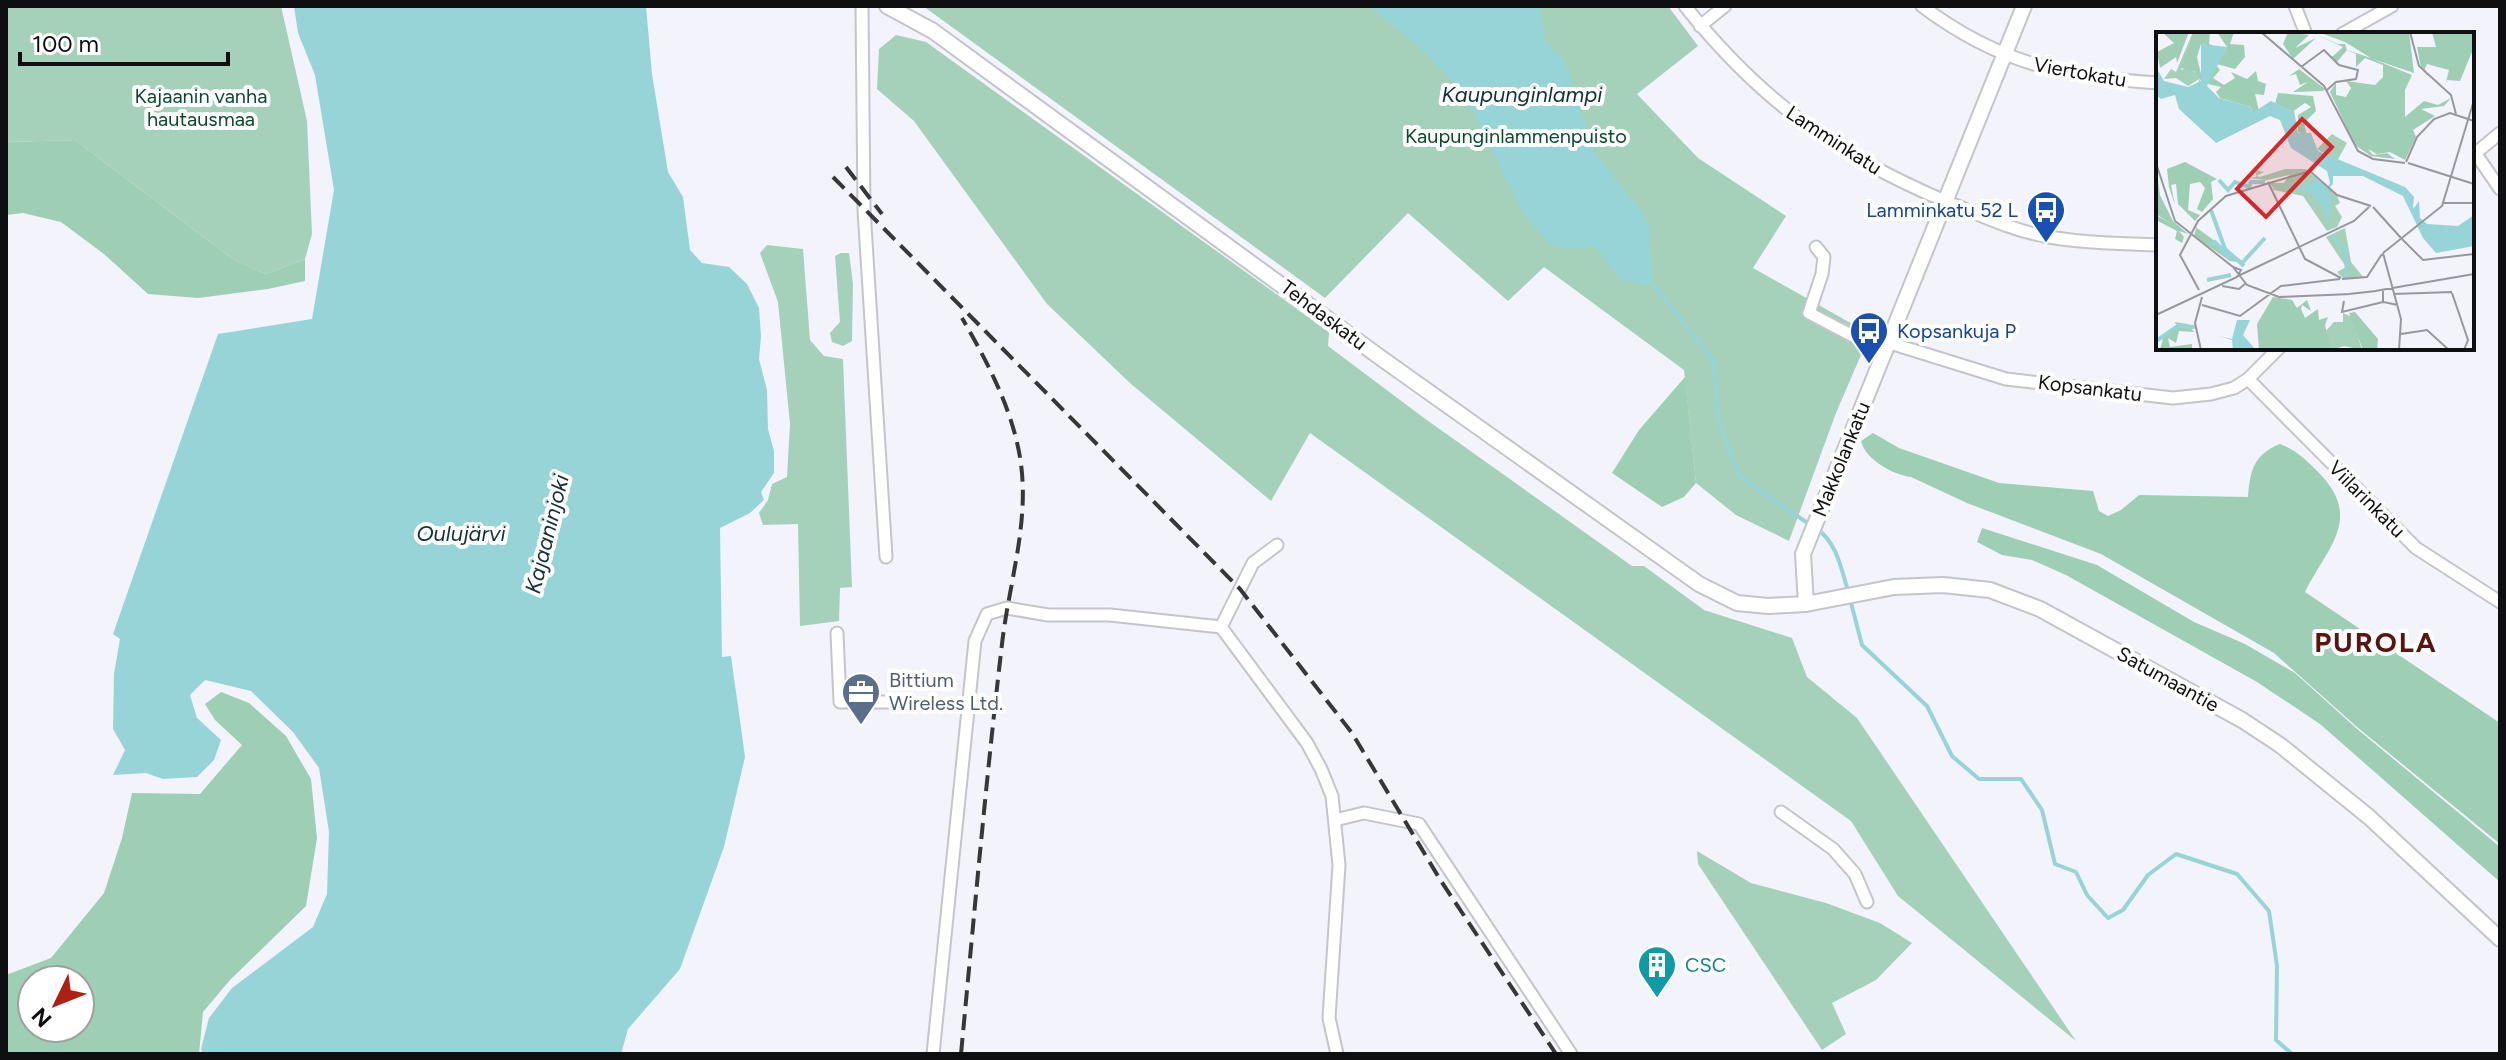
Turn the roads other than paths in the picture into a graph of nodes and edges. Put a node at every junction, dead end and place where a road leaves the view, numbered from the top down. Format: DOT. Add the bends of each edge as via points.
graph roads {
  1 [pos="862,6"];
  2 [pos="887,6"];
  3 [pos="1685,6"];
  4 [pos="1725,6"];
  5 [pos="1922,6"];
  6 [pos="2024,6"];
  7 [pos="2295,6"];
  8 [pos="2392,6"];
  9 [pos="1700,26"];
  10 [pos="2305,32"];
  11 [pos="2346,32"];
  12 [pos="2004,55"];
  13 [pos="2156,83"];
  14 [pos="2500,133"];
  15 [pos="2474,155"];
  16 [pos="2500,189"];
  17 [pos="1947,201"];
  18 [pos="2156,245"];
  19 [pos="1816,247"];
  20 [pos="1887,348"];
  21 [pos="2277,350"];
  22 [pos="2248,379"];
  23 [pos="1277,545"];
  24 [pos="886,557"];
  25 [pos="2500,602"];
  26 [pos="1806,604"];
  27 [pos="1768,606"];
  28 [pos="1221,627"];
  29 [pos="837,633"];
  30 [pos="891,702"];
  31 [pos="1781,812"];
  32 [pos="1335,820"];
  33 [pos="1867,902"];
  34 [pos="2500,939"];
  35 [pos="933,1054"];
  36 [pos="1337,1054"];
  37 [pos="1571,1054"];
  1 -- 24 [label="street" via="864,210"];
  2 -- 27 [label="street, Tehdaskatu" via="945,39 1699,584 1737,603"];
  3 -- 9 [label="street, Lamminkatu"];
  4 -- 9 [label="street"];
  5 -- 12 [label="street, Viertokatu"];
  6 -- 12 [label="street, Makkolankatu"];
  7 -- 10 [label="street"];
  8 -- 11 [label="street"];
  9 -- 17 [label="street, Lamminkatu" via="1736,66 1812,129 1847,153"];
  12 -- 13 [label="street, Viertokatu" via="2068,74"];
  12 -- 17 [label="street, Makkolankatu"];
  14 -- 15 [label="street"];
  15 -- 16 [label="street"];
  17 -- 18 [label="street, Lamminkatu" via="2046,236"];
  17 -- 20 [label="street, Makkolankatu"];
  19 -- 20 [label="street, Kopsankatu" via="1824,257 1809,313"];
  20 -- 22 [label="street, Kopsankatu" via="2006,379 2173,398 2211,394"];
  20 -- 26 [label="street, Makkolankatu" via="1803,554"];
  21 -- 22 [label="street, Kopsankatu"];
  22 -- 25 [label="street, Viilarinkatu" via="2416,548"];
  23 -- 28 [label="street" via="1253,563"];
  26 -- 27 [label="street, Satumaantie"];
  26 -- 34 [label="street, Satumaantie" via="1894,587 1943,585 1990,590 2040,609 2280,745 2369,817"];
  28 -- 32 [label="street" via="1307,743 1332,796"];
  28 -- 35 [label="street" via="1007,608 987,614 975,641"];
  29 -- 30 [label="street" via="840,702"];
  31 -- 33 [label="street" via="1833,849 1855,874"];
  32 -- 36 [label="street" via="1338,904 1329,1018"];
  32 -- 37 [label="street" via="1364,813 1419,824"];
}
